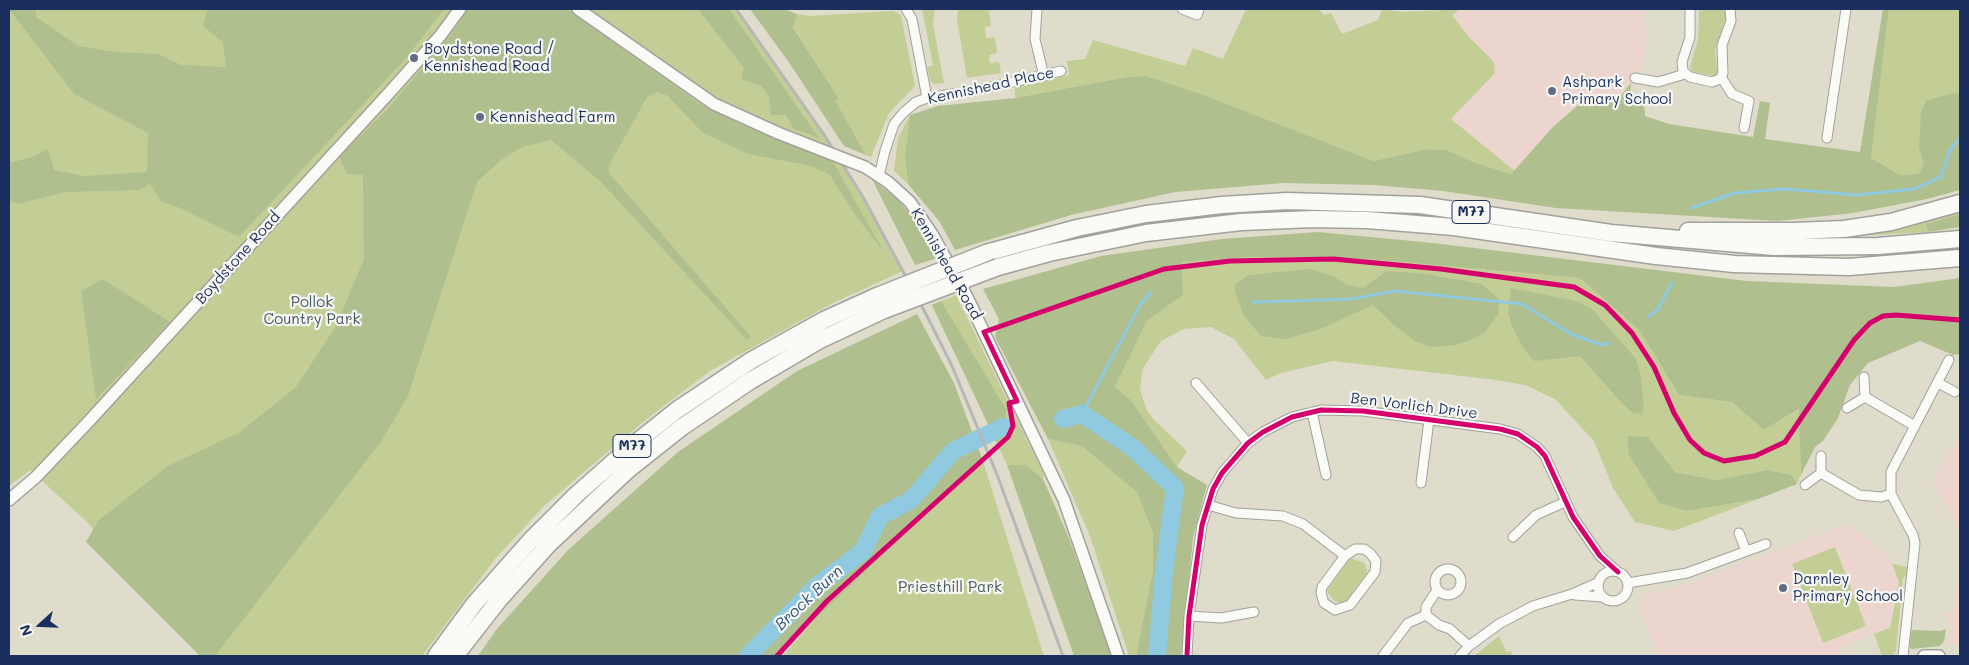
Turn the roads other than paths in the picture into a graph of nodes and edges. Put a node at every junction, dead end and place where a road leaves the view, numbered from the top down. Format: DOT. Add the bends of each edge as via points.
graph roads {
  1 [pos="460,9"];
  2 [pos="578,9"];
  3 [pos="906,9"];
  4 [pos="1037,9"];
  5 [pos="1182,9"];
  6 [pos="1199,9"];
  7 [pos="1690,9"];
  8 [pos="1732,9"];
  9 [pos="1846,9"];
  10 [pos="1061,71"];
  11 [pos="1685,74"];
  12 [pos="1044,76"];
  13 [pos="1635,78"];
  14 [pos="1721,78"];
  15 [pos="927,98"];
  16 [pos="1744,128"];
  17 [pos="1827,138"];
  18 [pos="880,176"];
  19 [pos="1960,203"];
  20 [pos="1611,232"];
  21 [pos="1960,239"];
  22 [pos="1960,258"];
  23 [pos="880,303"];
  24 [pos="1949,360"];
  25 [pos="1864,377"];
  26 [pos="1938,382"];
  27 [pos="1196,383"];
  28 [pos="1955,392"];
  29 [pos="1865,397"];
  30 [pos="1847,408"];
  31 [pos="1312,412"];
  32 [pos="1429,420"];
  33 [pos="1914,425"];
  34 [pos="1248,443"];
  35 [pos="1821,456"];
  36 [pos="1821,474"];
  37 [pos="1326,475"];
  38 [pos="1421,484"];
  39 [pos="1805,485"];
  40 [pos="1891,494"];
  41 [pos="9,500"];
  42 [pos="1565,502"];
  43 [pos="1208,505"];
  44 [pos="1739,533"];
  45 [pos="1513,537"];
  46 [pos="1766,544"];
  47 [pos="1746,551"];
  48 [pos="1345,556"];
  49 [pos="1600,556"];
  50 [pos="1618,572"];
  51 [pos="1600,579"];
  52 [pos="1628,583"];
  53 [pos="1438,590"];
  54 [pos="1572,594"];
  55 [pos="1603,597"];
  56 [pos="1254,612"];
  57 [pos="1426,615"];
  58 [pos="1189,616"];
  59 [pos="1469,646"];
  60 [pos="436,656"];
  61 [pos="455,656"];
  62 [pos="1118,656"];
  63 [pos="1186,656"];
  64 [pos="1383,656"];
  65 [pos="1460,656"];
  66 [pos="1903,656"];
  67 [pos="1924,656"];
  68 [pos="1939,656"];
  1 -- 41 [label="street, Boydstone Road" via="389,93 62,451"];
  2 -- 18 [label="street, Kennishead Road, bridge" via="732,114 865,167"];
  3 -- 15 [label="street" via="912,20"];
  4 -- 12 [label="street" via="1035,38"];
  5 -- 6 [label="street" via="1197,15"];
  7 -- 11 [label="street" via="1690,37 1682,62"];
  8 -- 14 [label="street" via="1722,45 1724,69"];
  9 -- 17 [label="street"];
  10 -- 12 [label="street, Kennishead Place"];
  11 -- 13 [label="street" via="1658,82"];
  11 -- 14 [label="street" via="1709,82"];
  12 -- 15 [label="street, Kennishead Place"];
  14 -- 16 [label="street" via="1732,94 1749,101"];
  15 -- 18 [label="street, Kennishead Place" via="909,107 894,124 884,151"];
  18 -- 62 [label="street, Kennishead Road" via="915,209 968,299 1064,500"];
  19 -- 20 [label="highway, M77" via="1891,222 1844,228"];
  20 -- 21 [label="highway, M77" via="1774,248 1878,246"];
  20 -- 23 [label="highway, M77, bridge" via="1420,205 1323,201 1185,208 1107,221 986,253"];
  22 -- 23 [label="highway, M77, bridge" via="1849,266 1734,264 1454,227 1313,219 1241,222 1146,233 1049,253"];
  23 -- 60 [label="highway, M77" via="824,320 752,360 677,410 576,495 530,541 475,603"];
  23 -- 61 [label="highway, M77" via="750,381 682,427 629,469 549,544"];
  24 -- 26 [label="street"];
  25 -- 29 [label="street"];
  26 -- 28 [label="street"];
  26 -- 33 [label="street"];
  27 -- 34 [label="street"];
  29 -- 30 [label="street"];
  29 -- 33 [label="street"];
  31 -- 32 [label="street, Ben Vorlich Drive" via="1347,409"];
  31 -- 34 [label="street, Ben Vorlich Drive" via="1277,424"];
  31 -- 37 [label="street"];
  32 -- 38 [label="street"];
  32 -- 42 [label="street, Ben Vorlich Drive" via="1518,434 1545,456"];
  33 -- 40 [label="street" via="1891,472"];
  34 -- 43 [label="street, Ben Vorlich Drive" via="1222,473"];
  35 -- 36 [label="street"];
  36 -- 39 [label="street"];
  36 -- 40 [label="street" via="1859,495"];
  40 -- 66 [label="street" via="1915,543"];
  42 -- 45 [label="street" via="1536,515"];
  42 -- 49 [label="street, Ben Vorlich Drive"];
  43 -- 48 [label="street" via="1236,513 1292,518"];
  43 -- 58 [label="street, Ben Vorlich Drive" via="1202,525"];
  44 -- 47 [label="street"];
  46 -- 47 [label="street"];
  47 -- 52 [label="street" via="1687,573"];
  48 -- 48 [label="street" via="1354,549 1364,549 1374,557 1377,567 1350,605 1335,610 1324,603 1322,587"];
  49 -- 50 [label="street, Ben Vorlich Drive"];
  49 -- 51 [label="street, Ben Vorlich Drive"];
  50 -- 51 [label="street" via="1609,571"];
  50 -- 52 [label="street"];
  51 -- 54 [label="street"];
  51 -- 55 [label="street" via="1599,590"];
  52 -- 55 [label="street" via="1628,592 1622,599 1612,601"];
  53 -- 57 [label="street" via="1426,607"];
  54 -- 55 [label="street"];
  54 -- 59 [label="street" via="1533,606 1499,624"];
  56 -- 58 [label="street" via="1221,618"];
  57 -- 59 [label="street" via="1450,629"];
  57 -- 64 [label="street" via="1408,622"];
  58 -- 63 [label="street, Ben Vorlich Drive"];
  59 -- 65 [label="street"];
  67 -- 68 [label="street"];
}
